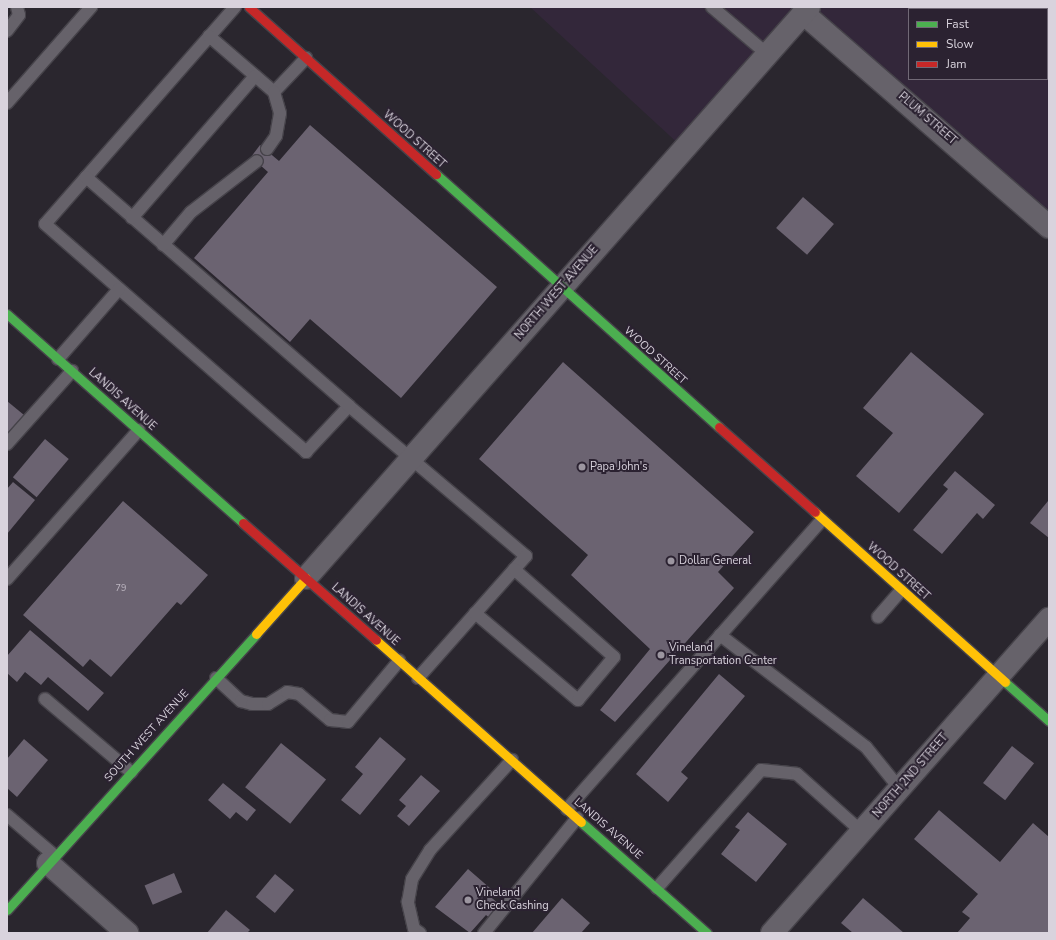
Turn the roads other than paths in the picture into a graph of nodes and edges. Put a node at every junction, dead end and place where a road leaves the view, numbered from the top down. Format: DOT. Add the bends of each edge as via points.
graph roads {
  1 [pos="17,7"];
  2 [pos="91,7"];
  3 [pos="235,7"];
  4 [pos="249,7"];
  5 [pos="712,7"];
  6 [pos="806,10"];
  7 [pos="7,31"];
  8 [pos="209,36"];
  9 [pos="767,54"];
  10 [pos="306,58"];
  11 [pos="255,76"];
  12 [pos="274,92"];
  13 [pos="7,103"];
  14 [pos="266,149"];
  15 [pos="257,161"];
  16 [pos="86,177"];
  17 [pos="132,218"];
  18 [pos="1049,227"];
  19 [pos="163,245"];
  20 [pos="561,288"];
  21 [pos="119,289"];
  22 [pos="7,314"];
  23 [pos="58,359"];
  24 [pos="72,371"];
  25 [pos="349,406"];
  26 [pos="139,430"];
  27 [pos="7,444"];
  28 [pos="412,457"];
  29 [pos="822,520"];
  30 [pos="514,569"];
  31 [pos="306,578"];
  32 [pos="7,579"];
  33 [pos="901,591"];
  34 [pos="475,613"];
  35 [pos="878,617"];
  36 [pos="1049,619"];
  37 [pos="720,635"];
  38 [pos="399,661"];
  39 [pos="999,676"];
  40 [pos="216,678"];
  41 [pos="418,678"];
  42 [pos="45,699"];
  43 [pos="1049,721"];
  44 [pos="512,760"];
  45 [pos="131,772"];
  46 [pos="900,789"];
  47 [pos="567,809"];
  48 [pos="7,815"];
  49 [pos="577,818"];
  50 [pos="862,832"];
  51 [pos="52,860"];
  52 [pos="657,888"];
  53 [pos="7,910"];
  54 [pos="415,932"];
  55 [pos="127,933"];
  56 [pos="484,933"];
  57 [pos="707,933"];
  58 [pos="772,933"];
  1 -- 7 [label="lane" via="19,15"];
  2 -- 13 [label="lane"];
  3 -- 8 [label="lane"];
  4 -- 10 [label="street, WOOD STREET"];
  5 -- 9 [label="lane"];
  6 -- 9 [label="street, NORTH WEST AVENUE"];
  6 -- 18 [label="street, PLUM STREET"];
  8 -- 11 [label="lane"];
  8 -- 16 [label="lane"];
  9 -- 20 [label="street, NORTH WEST AVENUE"];
  10 -- 12 [label="lane"];
  10 -- 20 [label="street, WOOD STREET"];
  11 -- 12 [label="lane"];
  11 -- 17 [label="lane"];
  12 -- 14 [label="lane" via="280,113 276,136"];
  15 -- 19 [label="lane" via="191,212"];
  16 -- 17 [label="lane"];
  16 -- 21 [label="lane" via="45,224"];
  17 -- 19 [label="lane"];
  19 -- 25 [label="lane"];
  20 -- 28 [label="street, NORTH WEST AVENUE"];
  20 -- 29 [label="street, WOOD STREET"];
  21 -- 23 [label="lane"];
  21 -- 25 [label="lane" via="306,452"];
  22 -- 23 [label="street, LANDIS AVENUE"];
  23 -- 24 [label="street, LANDIS AVENUE"];
  24 -- 26 [label="street, LANDIS AVENUE"];
  24 -- 27 [label="lane"];
  25 -- 28 [label="lane"];
  26 -- 31 [label="street, LANDIS AVENUE"];
  26 -- 32 [label="lane"];
  28 -- 30 [label="lane" via="526,556"];
  28 -- 31 [label="street, NORTH WEST AVENUE"];
  29 -- 33 [label="street, WOOD STREET"];
  29 -- 37 [label="lane"];
  30 -- 34 [label="lane"];
  30 -- 34 [label="lane" via="614,657 578,700"];
  31 -- 38 [label="street, LANDIS AVENUE"];
  31 -- 40 [label="street, SOUTH WEST AVENUE"];
  33 -- 35 [label="lane"];
  33 -- 39 [label="street, WOOD STREET"];
  34 -- 41 [label="lane"];
  36 -- 39 [label="street, NORTH 2ND STREET"];
  37 -- 46 [label="lane" via="866,747"];
  37 -- 47 [label="lane"];
  38 -- 40 [label="lane" via="348,722 330,720 299,694 287,692 268,704 241,701"];
  38 -- 41 [label="street, LANDIS AVENUE"];
  39 -- 43 [label="street, WOOD STREET"];
  39 -- 46 [label="street, NORTH 2ND STREET"];
  40 -- 45 [label="street, SOUTH WEST AVENUE"];
  41 -- 44 [label="street, LANDIS AVENUE"];
  42 -- 45 [label="lane"];
  44 -- 47 [label="street, LANDIS AVENUE"];
  44 -- 54 [label="lane" via="430,850 412,879 408,902"];
  45 -- 51 [label="street, SOUTH WEST AVENUE"];
  46 -- 50 [label="street, NORTH 2ND STREET"];
  47 -- 49 [label="street, LANDIS AVENUE"];
  48 -- 51 [label="lane"];
  49 -- 52 [label="street, LANDIS AVENUE"];
  49 -- 56 [label="lane"];
  50 -- 52 [label="lane" via="797,774 761,770"];
  50 -- 58 [label="street, NORTH 2ND STREET"];
  51 -- 53 [label="street, SOUTH WEST AVENUE"];
  51 -- 55 [label="street"];
  52 -- 57 [label="street, LANDIS AVENUE"];
}
